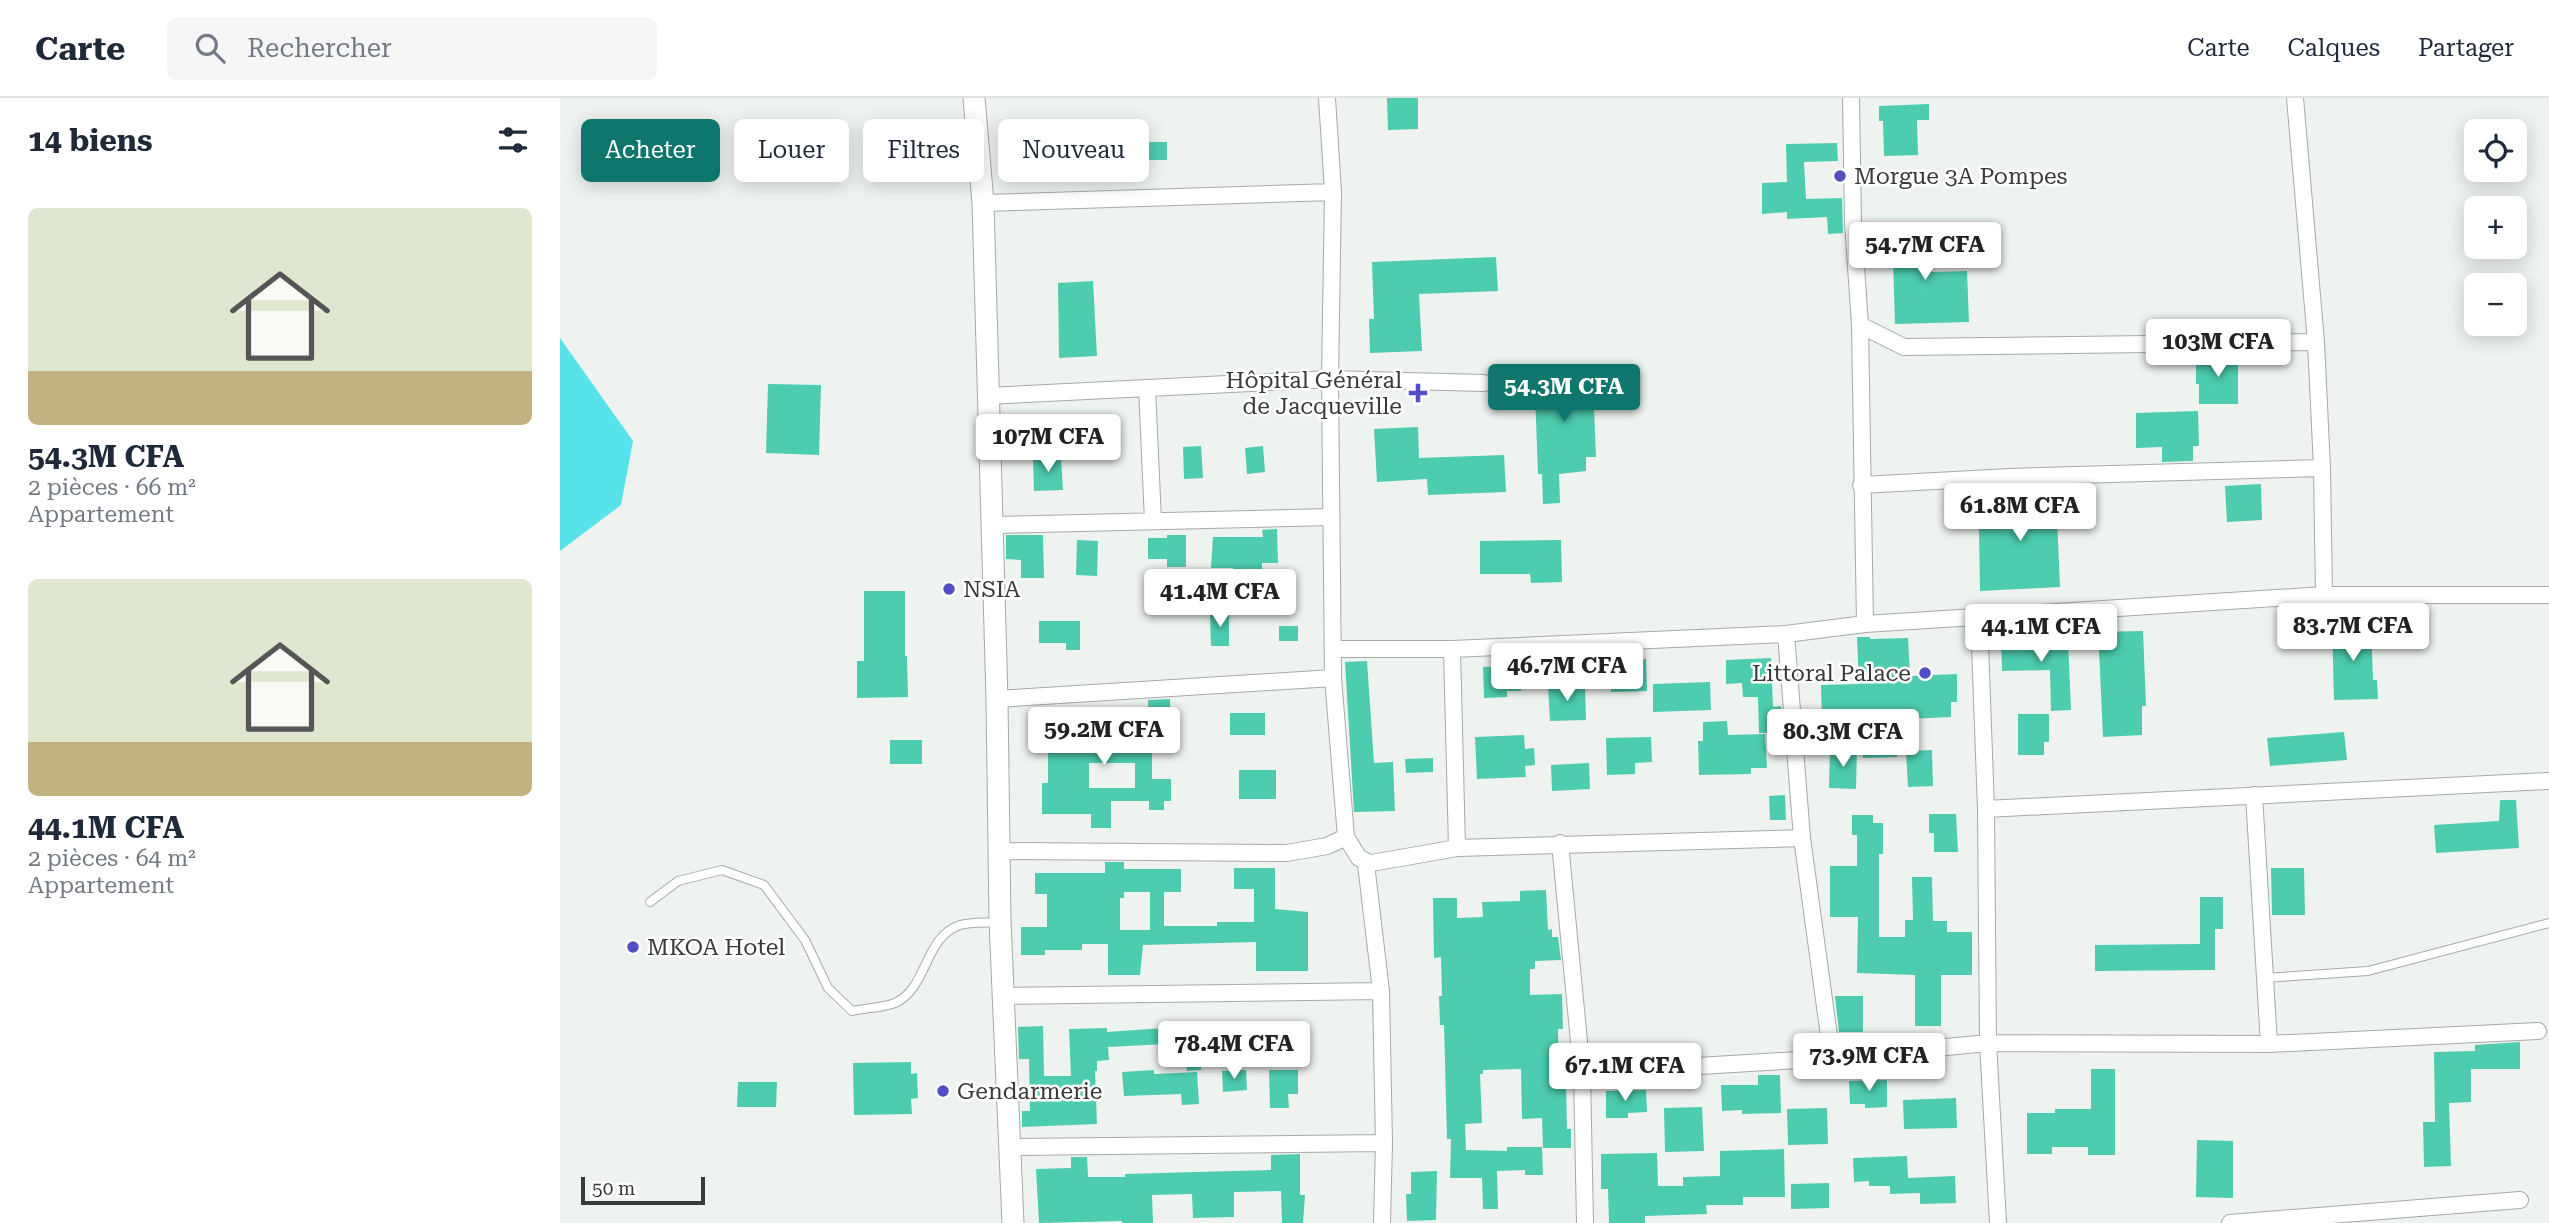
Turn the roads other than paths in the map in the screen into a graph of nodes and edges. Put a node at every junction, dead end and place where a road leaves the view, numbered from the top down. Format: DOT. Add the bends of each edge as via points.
graph roads {
  1 [pos="974,98"];
  2 [pos="1327,98"];
  3 [pos="1852,98"];
  4 [pos="2295,98"];
  5 [pos="1333,192"];
  6 [pos="983,203"];
  7 [pos="1860,325"];
  8 [pos="2316,342"];
  9 [pos="1330,379"];
  10 [pos="1484,383"];
  11 [pos="1147,388"];
  12 [pos="988,396"];
  13 [pos="2322,468"];
  14 [pos="1861,485"];
  15 [pos="1331,517"];
  16 [pos="1153,521"];
  17 [pos="992,525"];
  18 [pos="2324,595"];
  19 [pos="2549,595"];
  20 [pos="1979,617"];
  21 [pos="1865,624"];
  22 [pos="1786,634"];
  23 [pos="1334,649"];
  24 [pos="1452,649"];
  25 [pos="1333,678"];
  26 [pos="998,699"];
  27 [pos="2549,781"];
  28 [pos="2254,795"];
  29 [pos="1986,809"];
  30 [pos="1346,837"];
  31 [pos="1802,838"];
  32 [pos="1560,843"];
  33 [pos="1457,848"];
  34 [pos="1000,851"];
  35 [pos="1366,864"];
  36 [pos="650,902"];
  37 [pos="1000,922"];
  38 [pos="2549,923"];
  39 [pos="2265,978"];
  40 [pos="1381,991"];
  41 [pos="1004,996"];
  42 [pos="2538,1031"];
  43 [pos="1988,1043"];
  44 [pos="2269,1044"];
  45 [pos="1832,1058"];
  46 [pos="1582,1073"];
  47 [pos="1384,1143"];
  48 [pos="1009,1147"];
  49 [pos="2520,1200"];
  50 [pos="1013,1223"];
  51 [pos="1382,1223"];
  52 [pos="1585,1223"];
  53 [pos="1998,1223"];
  54 [pos="2230,1223"];
  1 -- 6 [label="street"];
  2 -- 5 [label="street"];
  3 -- 7 [label="street"];
  4 -- 8 [label="street"];
  5 -- 6 [label="street"];
  5 -- 9 [label="street"];
  6 -- 12 [label="street"];
  7 -- 8 [label="street" via="1904,347"];
  7 -- 14 [label="street"];
  8 -- 13 [label="street"];
  9 -- 10 [label="street"];
  9 -- 11 [label="street"];
  9 -- 15 [label="street"];
  11 -- 12 [label="street"];
  11 -- 16 [label="street"];
  12 -- 17 [label="street"];
  13 -- 14 [label="street"];
  13 -- 18 [label="street"];
  14 -- 21 [label="street"];
  15 -- 16 [label="street"];
  15 -- 23 [label="street"];
  16 -- 17 [label="street"];
  17 -- 26 [label="street"];
  18 -- 19 [label="street"];
  18 -- 20 [label="street"];
  20 -- 21 [label="street"];
  20 -- 29 [label="street"];
  21 -- 22 [label="street"];
  22 -- 24 [label="street"];
  22 -- 31 [label="street"];
  23 -- 24 [label="street"];
  23 -- 25 [label="street"];
  24 -- 33 [label="street"];
  25 -- 26 [label="street"];
  25 -- 30 [label="street"];
  26 -- 34 [label="street"];
  27 -- 28 [label="street"];
  28 -- 29 [label="street"];
  28 -- 39 [label="street"];
  29 -- 43 [label="street"];
  30 -- 34 [label="street" via="1327,846 1287,853"];
  30 -- 35 [label="street" via="1359,858 1370,863"];
  31 -- 32 [label="street"];
  31 -- 45 [label="street"];
  32 -- 33 [label="street"];
  32 -- 46 [label="street"];
  33 -- 35 [label="street"];
  34 -- 37 [label="street"];
  35 -- 40 [label="street"];
  36 -- 37 [label="lane" via="678,881 722,870 764,885 805,940 828,988 852,1011 896,1002 918,981 938,942 960,925"];
  37 -- 41 [label="street"];
  38 -- 39 [label="lane" via="2368,971"];
  39 -- 44 [label="street"];
  40 -- 41 [label="street"];
  40 -- 47 [label="street"];
  41 -- 48 [label="street"];
  42 -- 44 [label="street"];
  43 -- 44 [label="street"];
  43 -- 45 [label="street"];
  43 -- 53 [label="street"];
  45 -- 46 [label="street"];
  46 -- 52 [label="street"];
  47 -- 48 [label="street"];
  47 -- 51 [label="street"];
  48 -- 50 [label="street"];
  49 -- 54 [label="street"];
}
